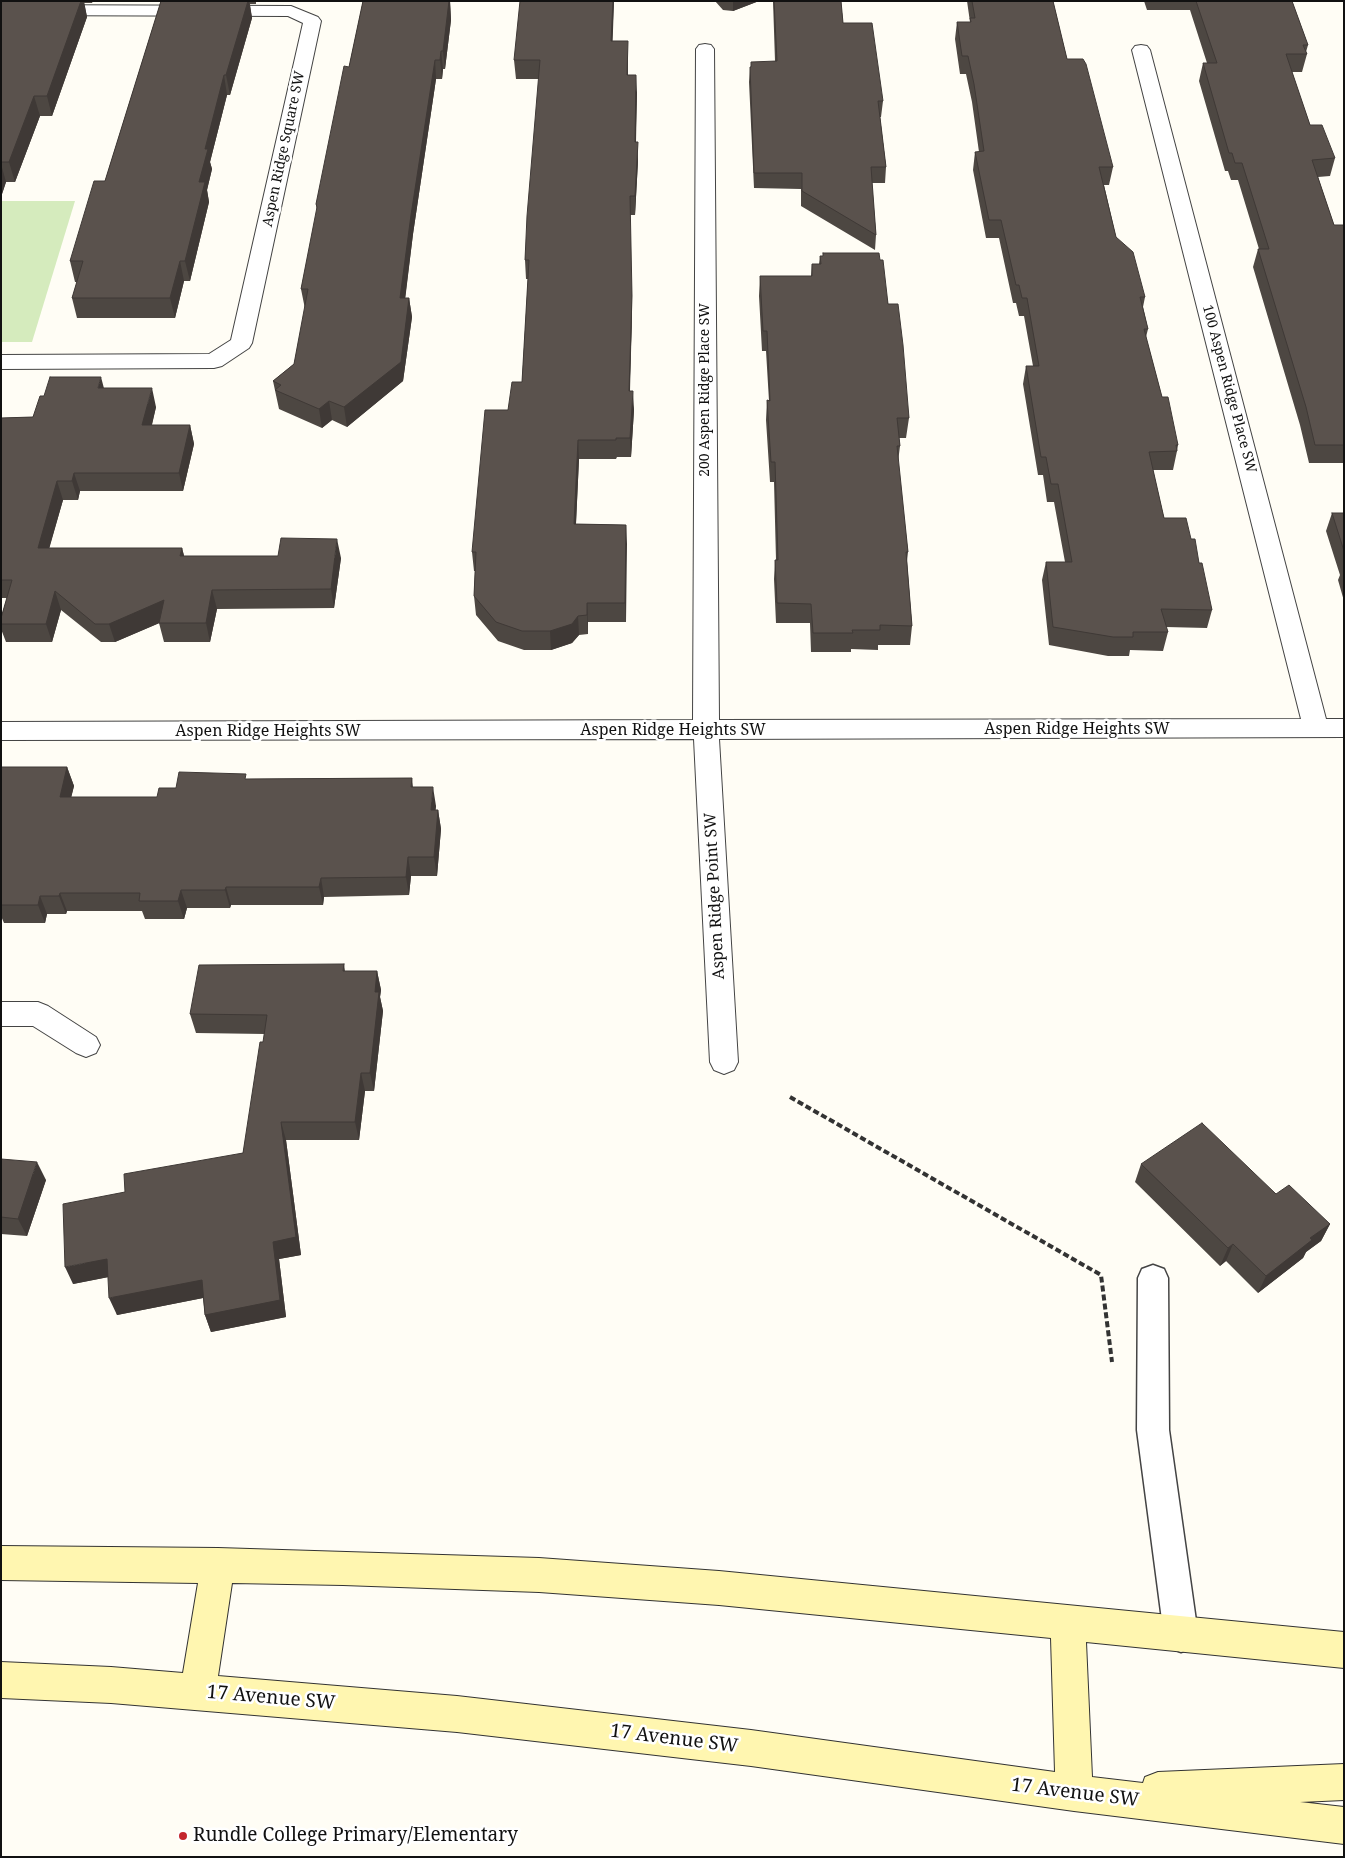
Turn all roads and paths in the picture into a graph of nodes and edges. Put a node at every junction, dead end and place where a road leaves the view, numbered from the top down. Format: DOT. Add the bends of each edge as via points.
graph roads {
  1 [pos="1,10"];
  2 [pos="705,49"];
  3 [pos="1141,50"];
  4 [pos="1,362"];
  5 [pos="1316,728"];
  6 [pos="1344,728"];
  7 [pos="706,730"];
  8 [pos="1,731"];
  9 [pos="1,1014"];
  10 [pos="86,1046"];
  11 [pos="724,1062"];
  12 [pos="790,1096"];
  13 [pos="1153,1278"];
  14 [pos="1112,1364"];
  15 [pos="1,1563"];
  16 [pos="218,1565"];
  17 [pos="1068,1623"];
  18 [pos="1181,1635"];
  19 [pos="1344,1650"];
  20 [pos="1,1680"];
  21 [pos="198,1692"];
  22 [pos="1344,1782"];
  23 [pos="1074,1793"];
  24 [pos="1344,1826"];
  1 -- 4 [label="street, Aspen Ridge Square SW" via="291,11 312,21 241,343 214,361"];
  2 -- 7 [label="street, 200 Aspen Ridge Place SW"];
  3 -- 5 [label="street, 100 Aspen Ridge Place SW"];
  5 -- 6 [label="street, Aspen Ridge Heights SW"];
  5 -- 7 [label="street, Aspen Ridge Heights SW"];
  7 -- 8 [label="street, Aspen Ridge Heights SW"];
  7 -- 11 [label="street, Aspen Ridge Point SW"];
  9 -- 10 [label="street" via="38,1014"];
  12 -- 14 [label="path" via="1101,1275"];
  13 -- 18 [label="lane" via="1153,1430"];
  15 -- 16 [label="main road"];
  16 -- 17 [label="main road" via="558,1577 719,1588"];
  16 -- 21 [label="main road"];
  17 -- 18 [label="main road"];
  17 -- 23 [label="main road"];
  18 -- 19 [label="main road"];
  20 -- 21 [label="main road, 17 Avenue SW"];
  21 -- 23 [label="main road, 17 Avenue SW" via="467,1715 751,1748"];
  22 -- 23 [label="main road"];
  23 -- 24 [label="main road, 17 Avenue SW"];
}
